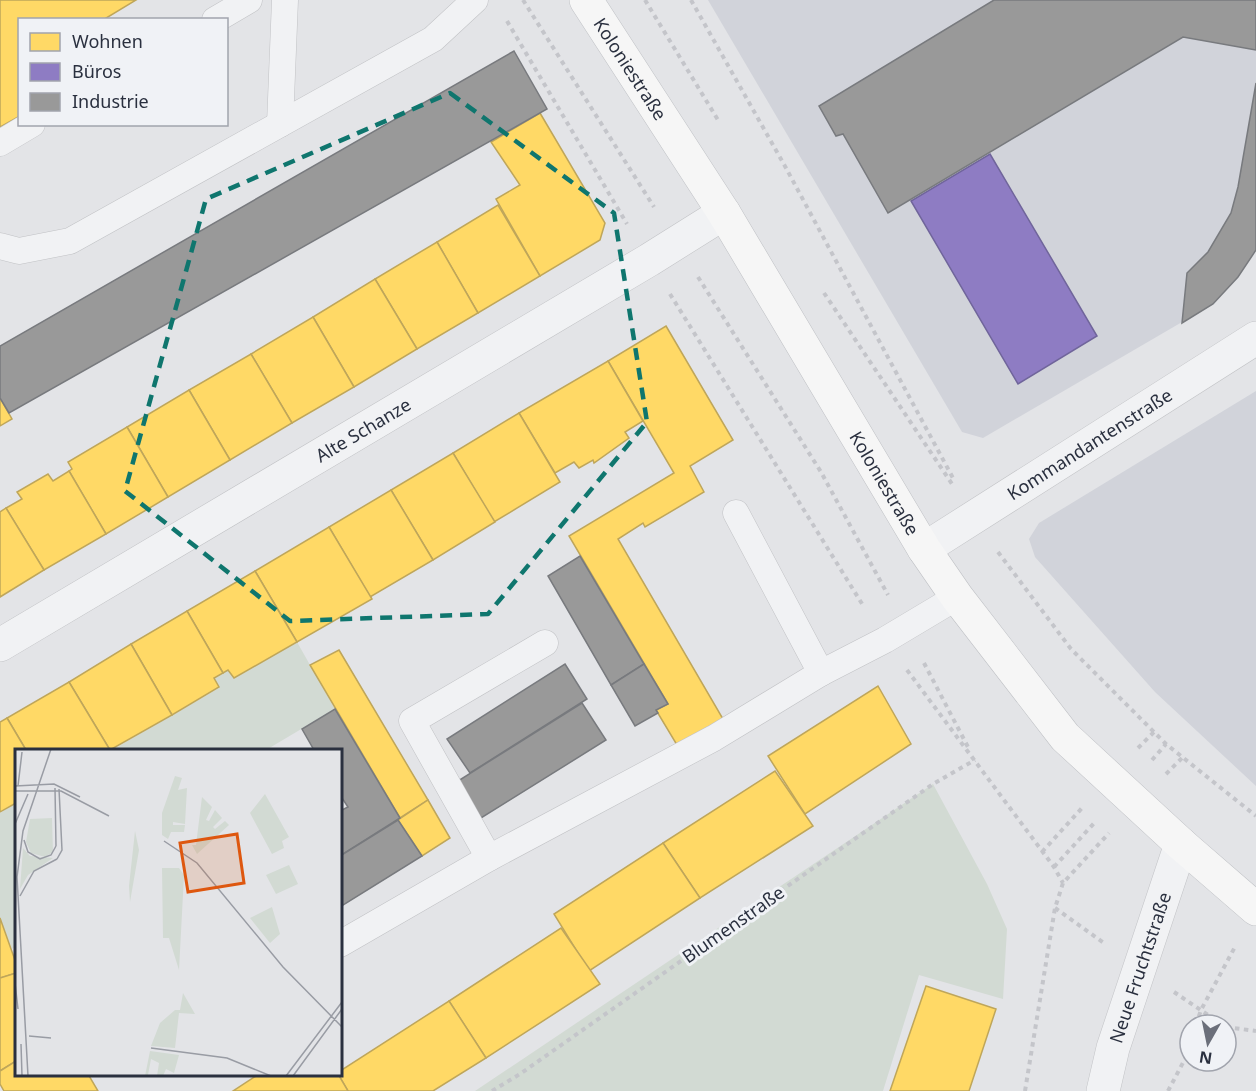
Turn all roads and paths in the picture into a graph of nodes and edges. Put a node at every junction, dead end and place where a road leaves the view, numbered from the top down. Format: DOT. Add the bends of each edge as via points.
graph roads {
  1 [pos="249,0"];
  2 [pos="285,0"];
  3 [pos="475,0"];
  4 [pos="523,0"];
  5 [pos="586,0"];
  6 [pos="645,0"];
  7 [pos="691,0"];
  8 [pos="218,18"];
  9 [pos="506,20"];
  10 [pos="718,121"];
  11 [pos="280,124"];
  12 [pos="29,126"];
  13 [pos="0,143"];
  14 [pos="724,213"];
  15 [pos="677,243"];
  16 [pos="0,246"];
  17 [pos="649,260"];
  18 [pos="824,292"];
  19 [pos="1256,338"];
  20 [pos="736,513"];
  21 [pos="973,515"];
  22 [pos="924,549"];
  23 [pos="957,597"];
  24 [pos="895,634"];
  25 [pos="545,643"];
  26 [pos="0,645"];
  27 [pos="821,673"];
  28 [pos="975,760"];
  29 [pos="1137,803"];
  30 [pos="1256,816"];
  31 [pos="1180,844"];
  32 [pos="489,858"];
  33 [pos="1063,883"];
  34 [pos="1055,908"];
  35 [pos="1256,909"];
  36 [pos="342,944"];
  37 [pos="1140,967"];
  38 [pos="1201,1010"];
  39 [pos="1200,1013"];
  40 [pos="1205,1013"];
  41 [pos="1238,1029"];
  42 [pos="1256,1031"];
  43 [pos="1178,1073"];
  44 [pos="492,1091"];
  45 [pos="1025,1091"];
  46 [pos="1103,1091"];
  47 [pos="1168,1091"];
  1 -- 8 [label="lane"];
  2 -- 11 [label="lane"];
  3 -- 11 [label="lane" via="433,39"];
  4 -- 15 [label="path"];
  5 -- 14 [label="main road, Koloniestraße"];
  6 -- 10 [label="path"];
  7 -- 21 [label="path"];
  9 -- 17 [label="path"];
  11 -- 16 [label="lane" via="70,241 19,251"];
  12 -- 13 [label="lane"];
  14 -- 15 [label="street, Alte Schanze"];
  14 -- 22 [label="main road, Koloniestraße"];
  15 -- 17 [label="street, Alte Schanze"];
  15 -- 24 [label="path" via="821,472"];
  17 -- 24 [label="path"];
  17 -- 26 [label="street, Alte Schanze"];
  18 -- 21 [label="path"];
  19 -- 21 [label="street, Kommandantenstraße"];
  20 -- 27 [label="lane"];
  21 -- 22 [label="street, Kommandantenstraße"];
  21 -- 30 [label="path" via="1071,650 1154,732"];
  22 -- 23 [label="main road, Koloniestraße"];
  23 -- 24 [label="lane"];
  23 -- 29 [label="main road, Koloniestraße" via="1065,737"];
  24 -- 27 [label="lane"];
  24 -- 28 [label="path"];
  24 -- 28 [label="path"];
  25 -- 32 [label="lane" via="412,720"];
  27 -- 32 [label="lane" via="714,738"];
  28 -- 33 [label="path"];
  28 -- 44 [label="path, Blumenstraße" via="933,784"];
  29 -- 31 [label="main road, Koloniestraße"];
  29 -- 33 [label="path"];
  31 -- 35 [label="main road, Koloniestraße"];
  31 -- 37 [label="street, Neue Fruchtstraße"];
  32 -- 36 [label="lane"];
  33 -- 34 [label="path"];
  34 -- 37 [label="path"];
  34 -- 45 [label="path"];
  35 -- 38 [label="path"];
  37 -- 38 [label="path"];
  37 -- 46 [label="street, Neue Fruchtstraße"];
  38 -- 39 [label="path"];
  38 -- 40 [label="path"];
  41 -- 42 [label="path"];
  43 -- 47 [label="path"];
}
